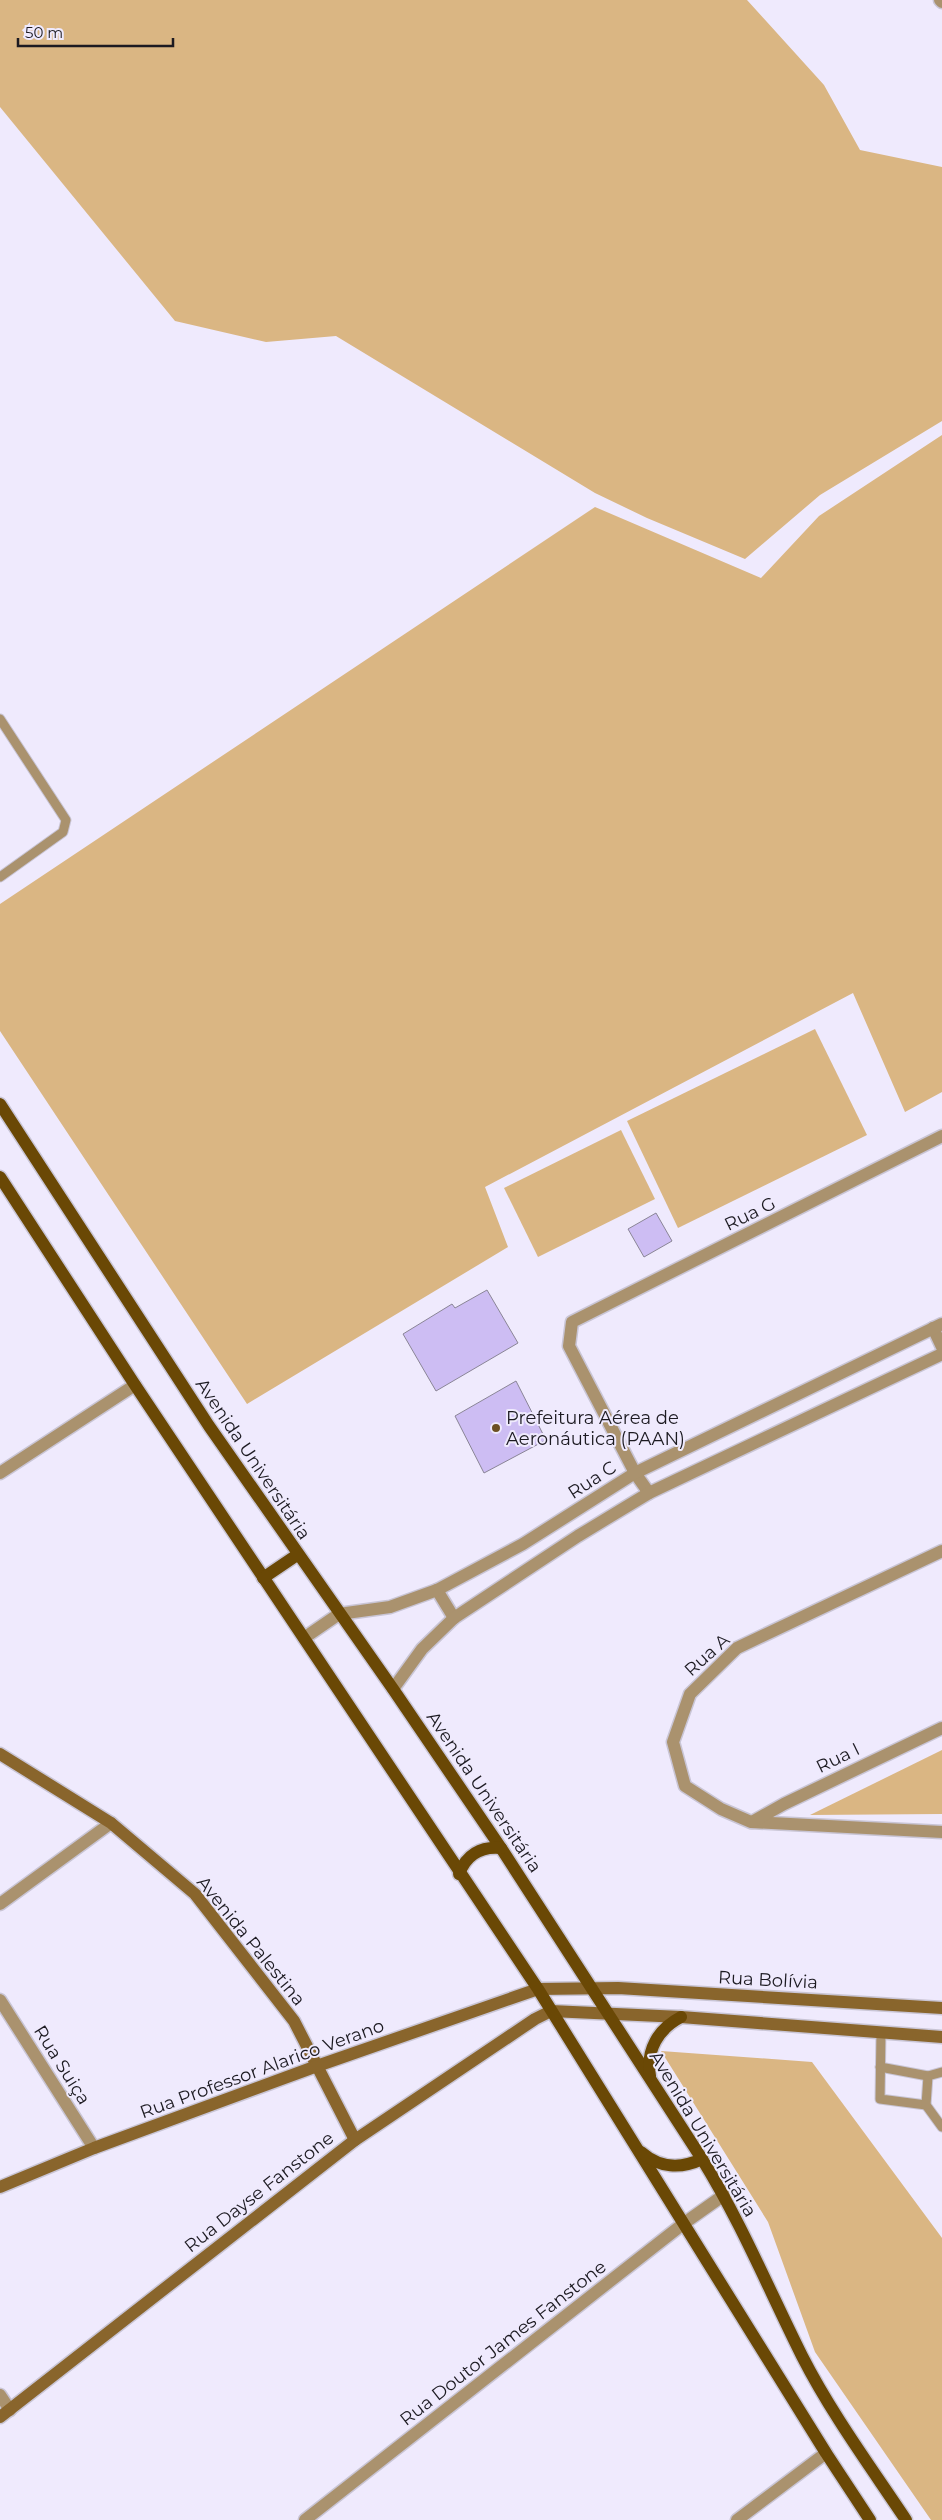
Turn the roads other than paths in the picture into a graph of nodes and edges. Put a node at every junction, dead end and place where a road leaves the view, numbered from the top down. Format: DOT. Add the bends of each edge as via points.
graph roads {
  1 [pos="0,718"];
  2 [pos="0,877"];
  3 [pos="0,1104"];
  4 [pos="942,1136"];
  5 [pos="0,1177"];
  6 [pos="938,1326"];
  7 [pos="942,1347"];
  8 [pos="942,1354"];
  9 [pos="135,1385"];
  10 [pos="0,1473"];
  11 [pos="635,1473"];
  12 [pos="649,1493"];
  13 [pos="567,1517"];
  14 [pos="578,1536"];
  15 [pos="523,1544"];
  16 [pos="942,1552"];
  17 [pos="297,1555"];
  18 [pos="534,1565"];
  19 [pos="263,1578"];
  20 [pos="437,1590"];
  21 [pos="339,1614"];
  22 [pos="454,1618"];
  23 [pos="304,1638"];
  24 [pos="393,1689"];
  25 [pos="942,1728"];
  26 [pos="0,1754"];
  27 [pos="751,1822"];
  28 [pos="111,1823"];
  29 [pos="942,1832"];
  30 [pos="501,1848"];
  31 [pos="459,1874"];
  32 [pos="0,1904"];
  33 [pos="591,1988"];
  34 [pos="538,1989"];
  35 [pos="0,2000"];
  36 [pos="942,2008"];
  37 [pos="551,2011"];
  38 [pos="607,2012"];
  39 [pos="681,2017"];
  40 [pos="881,2033"];
  41 [pos="942,2037"];
  42 [pos="317,2066"];
  43 [pos="880,2067"];
  44 [pos="942,2072"];
  45 [pos="928,2076"];
  46 [pos="650,2079"];
  47 [pos="926,2105"];
  48 [pos="942,2127"];
  49 [pos="355,2140"];
  50 [pos="94,2148"];
  51 [pos="638,2149"];
  52 [pos="702,2159"];
  53 [pos="0,2187"];
  54 [pos="724,2196"];
  55 [pos="683,2224"];
  56 [pos="0,2395"];
  57 [pos="5,2413"];
  58 [pos="826,2452"];
  59 [pos="305,2520"];
  60 [pos="737,2520"];
  61 [pos="870,2520"];
  62 [pos="906,2520"];
  1 -- 2 [label="lane" via="66,820 64,832"];
  3 -- 17 [label="main road, Avenida Universitária" via="209,1426"];
  4 -- 11 [label="street, Rua G" via="572,1322 568,1346"];
  5 -- 9 [label="main road"];
  6 -- 7 [label="street"];
  6 -- 11 [label="street, Rua C"];
  8 -- 12 [label="street"];
  9 -- 10 [label="street"];
  9 -- 19 [label="main road"];
  11 -- 12 [label="street"];
  11 -- 13 [label="street, Rua C"];
  12 -- 14 [label="street"];
  13 -- 14 [label="street"];
  13 -- 15 [label="street, Rua C"];
  14 -- 18 [label="street"];
  15 -- 18 [label="street"];
  15 -- 20 [label="street, Rua C"];
  16 -- 27 [label="street, Rua A" via="737,1648 690,1694 672,1742 685,1786 721,1810"];
  17 -- 19 [label="main road"];
  17 -- 21 [label="main road, Avenida Universitária"];
  18 -- 22 [label="street"];
  19 -- 23 [label="main road"];
  20 -- 21 [label="street, Rua C" via="390,1608"];
  20 -- 22 [label="street"];
  21 -- 23 [label="street"];
  21 -- 24 [label="main road, Avenida Universitária"];
  22 -- 24 [label="street" via="422,1649"];
  23 -- 31 [label="main road"];
  24 -- 30 [label="main road, Avenida Universitária"];
  25 -- 27 [label="street, Rua I"];
  26 -- 28 [label="main road, Avenida Palestina"];
  27 -- 29 [label="street, Rua A"];
  28 -- 32 [label="street"];
  28 -- 42 [label="main road, Avenida Palestina" via="194,1894 294,2021"];
  30 -- 31 [label="main road" via="476,1852"];
  30 -- 33 [label="main road, Avenida Universitária"];
  31 -- 34 [label="main road"];
  33 -- 34 [label="main road, Rua Bolívia"];
  33 -- 36 [label="main road, Rua Bolívia"];
  33 -- 38 [label="main road, Avenida Universitária"];
  34 -- 37 [label="main road"];
  34 -- 42 [label="main road, Rua Professor Alarico Verano"];
  35 -- 50 [label="street, Rua Suiça"];
  37 -- 38 [label="main road"];
  37 -- 49 [label="main road, Rua Dayse Fanstone"];
  37 -- 51 [label="main road"];
  38 -- 39 [label="main road"];
  38 -- 46 [label="main road, Avenida Universitária"];
  39 -- 40 [label="main road"];
  39 -- 46 [label="main road" via="670,2023 655,2040 649,2059"];
  40 -- 41 [label="main road"];
  40 -- 43 [label="lane"];
  42 -- 49 [label="main road, Avenida Palestina"];
  42 -- 50 [label="main road, Rua Professor Alarico Verano"];
  43 -- 45 [label="lane"];
  43 -- 47 [label="lane" via="880,2099"];
  44 -- 45 [label="lane"];
  45 -- 47 [label="lane"];
  46 -- 52 [label="main road, Avenida Universitária"];
  47 -- 48 [label="lane"];
  49 -- 57 [label="main road, Rua Dayse Fanstone"];
  50 -- 53 [label="main road, Rua Professor Alarico Verano"];
  51 -- 52 [label="main road" via="647,2157 668,2165 691,2164"];
  51 -- 55 [label="main road"];
  52 -- 54 [label="main road, Avenida Universitária"];
  54 -- 55 [label="street, Rua Doutor James Fanstone"];
  54 -- 62 [label="main road, Avenida Universitária" via="803,2358"];
  55 -- 58 [label="main road"];
  55 -- 59 [label="street, Rua Doutor James Fanstone"];
  56 -- 57 [label="street"];
  58 -- 60 [label="street"];
  58 -- 61 [label="main road"];
}
